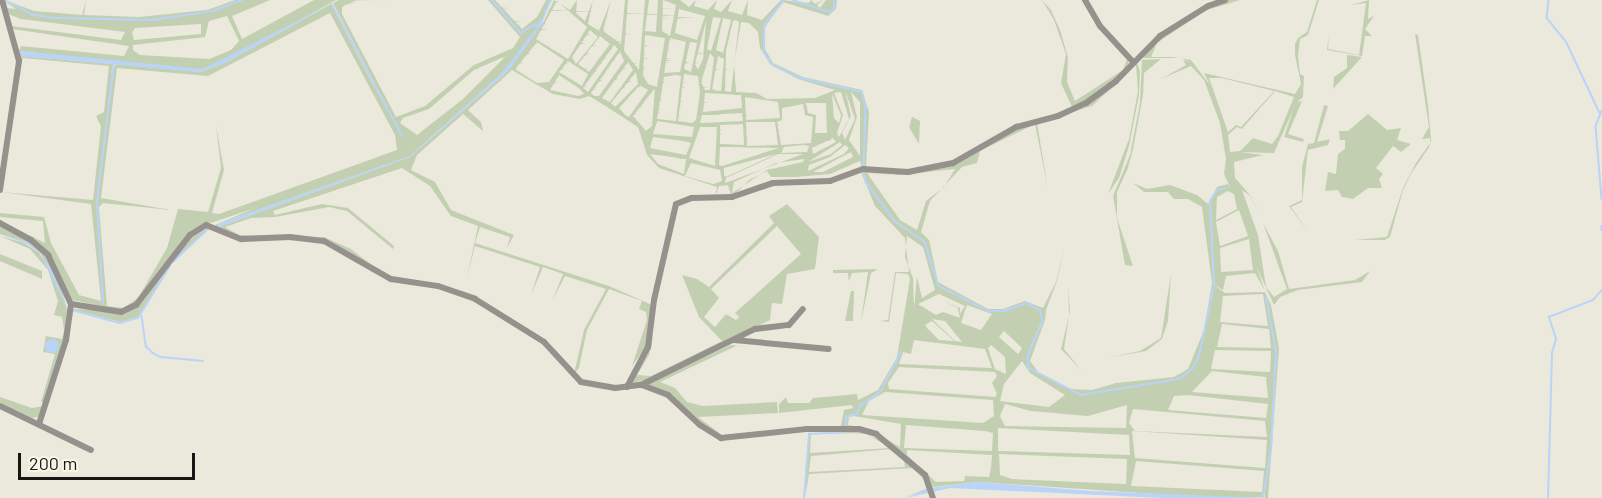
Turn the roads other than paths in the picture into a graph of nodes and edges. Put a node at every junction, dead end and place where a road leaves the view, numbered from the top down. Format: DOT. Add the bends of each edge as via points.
graph roads {
  1 [pos="2,0"];
  2 [pos="1084,0"];
  3 [pos="1225,0"];
  4 [pos="1134,63"];
  5 [pos="0,190"];
  6 [pos="0,223"];
  7 [pos="72,304"];
  8 [pos="803,309"];
  9 [pos="734,340"];
  10 [pos="829,349"];
  11 [pos="641,385"];
  12 [pos="627,387"];
  13 [pos="0,406"];
  14 [pos="39,424"];
  15 [pos="91,450"];
  16 [pos="933,498"];
  1 -- 5 [label="street" via="18,53"];
  2 -- 4 [label="street"];
  3 -- 4 [label="street" via="1160,36"];
  4 -- 12 [label="street" via="1107,90 1077,109 1016,127 948,165 898,172 863,169 830,181 773,183 732,197 692,198 676,204 654,300 648,347"];
  6 -- 7 [label="street" via="35,242 48,255"];
  7 -- 12 [label="street" via="129,309 190,235 206,225 241,239 307,238 344,249 391,279 462,293 544,342 581,382"];
  7 -- 14 [label="street" via="64,346"];
  8 -- 9 [label="street" via="789,325 755,329"];
  9 -- 10 [label="street"];
  9 -- 11 [label="street"];
  11 -- 12 [label="street"];
  11 -- 16 [label="street" via="668,395 700,425 721,438 806,429 871,432 925,475"];
  13 -- 14 [label="street"];
  14 -- 15 [label="street"];
}
